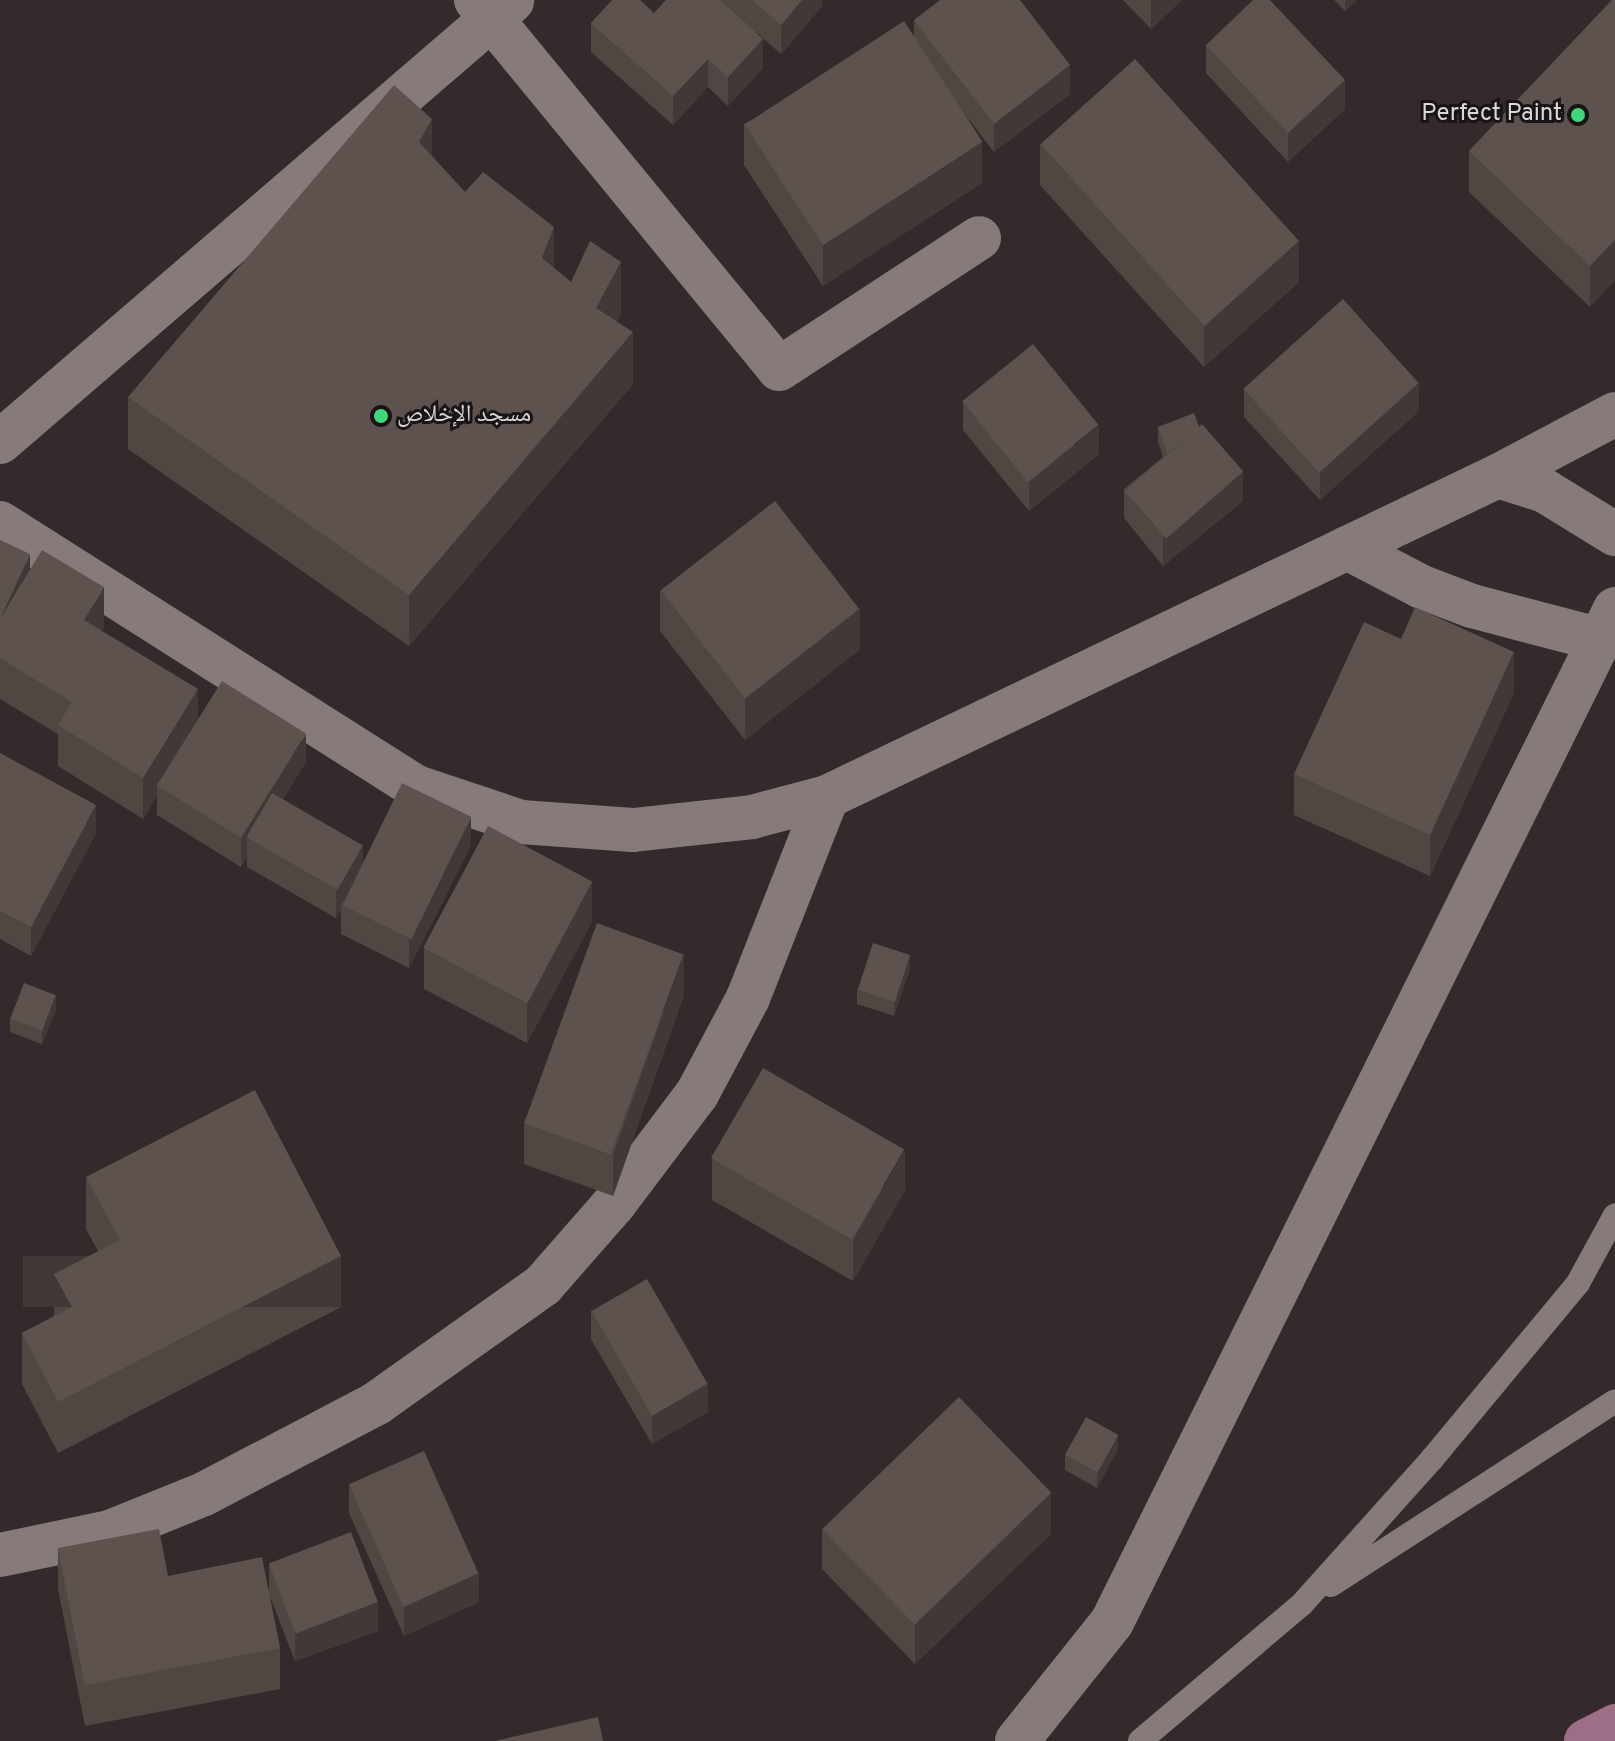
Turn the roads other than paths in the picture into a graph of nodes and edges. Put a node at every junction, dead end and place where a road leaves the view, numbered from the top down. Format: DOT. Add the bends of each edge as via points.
graph roads {
  1 [pos="494,6"];
  2 [pos="979,238"];
  3 [pos="1615,414"];
  4 [pos="0,442"];
  5 [pos="1498,476"];
  6 [pos="0,523"];
  7 [pos="1615,534"];
  8 [pos="1347,548"];
  9 [pos="1607,624"];
  10 [pos="827,797"];
  11 [pos="1615,1215"];
  12 [pos="1615,1401"];
  13 [pos="0,1555"];
  14 [pos="1302,1604"];
  15 [pos="1615,1726"];
  16 [pos="1017,1741"];
  17 [pos="1140,1741"];
  18 [pos="1586,1741"];
  1 -- 2 [label="street" via="779,369"];
  1 -- 4 [label="street"];
  3 -- 5 [label="street"];
  5 -- 7 [label="street" via="1545,491"];
  5 -- 8 [label="street"];
  6 -- 10 [label="street" via="416,787 521,822 633,830 752,817"];
  8 -- 9 [label="street" via="1461,602"];
  8 -- 10 [label="street"];
  9 -- 16 [label="street" via="1112,1622"];
  10 -- 13 [label="street" via="748,998 697,1094 614,1204 543,1285 377,1403 204,1494 110,1532"];
  11 -- 14 [label="lane" via="1578,1283 1432,1459"];
  12 -- 14 [label="lane"];
  14 -- 17 [label="lane"];
  15 -- 18 [label="main road"];
}
